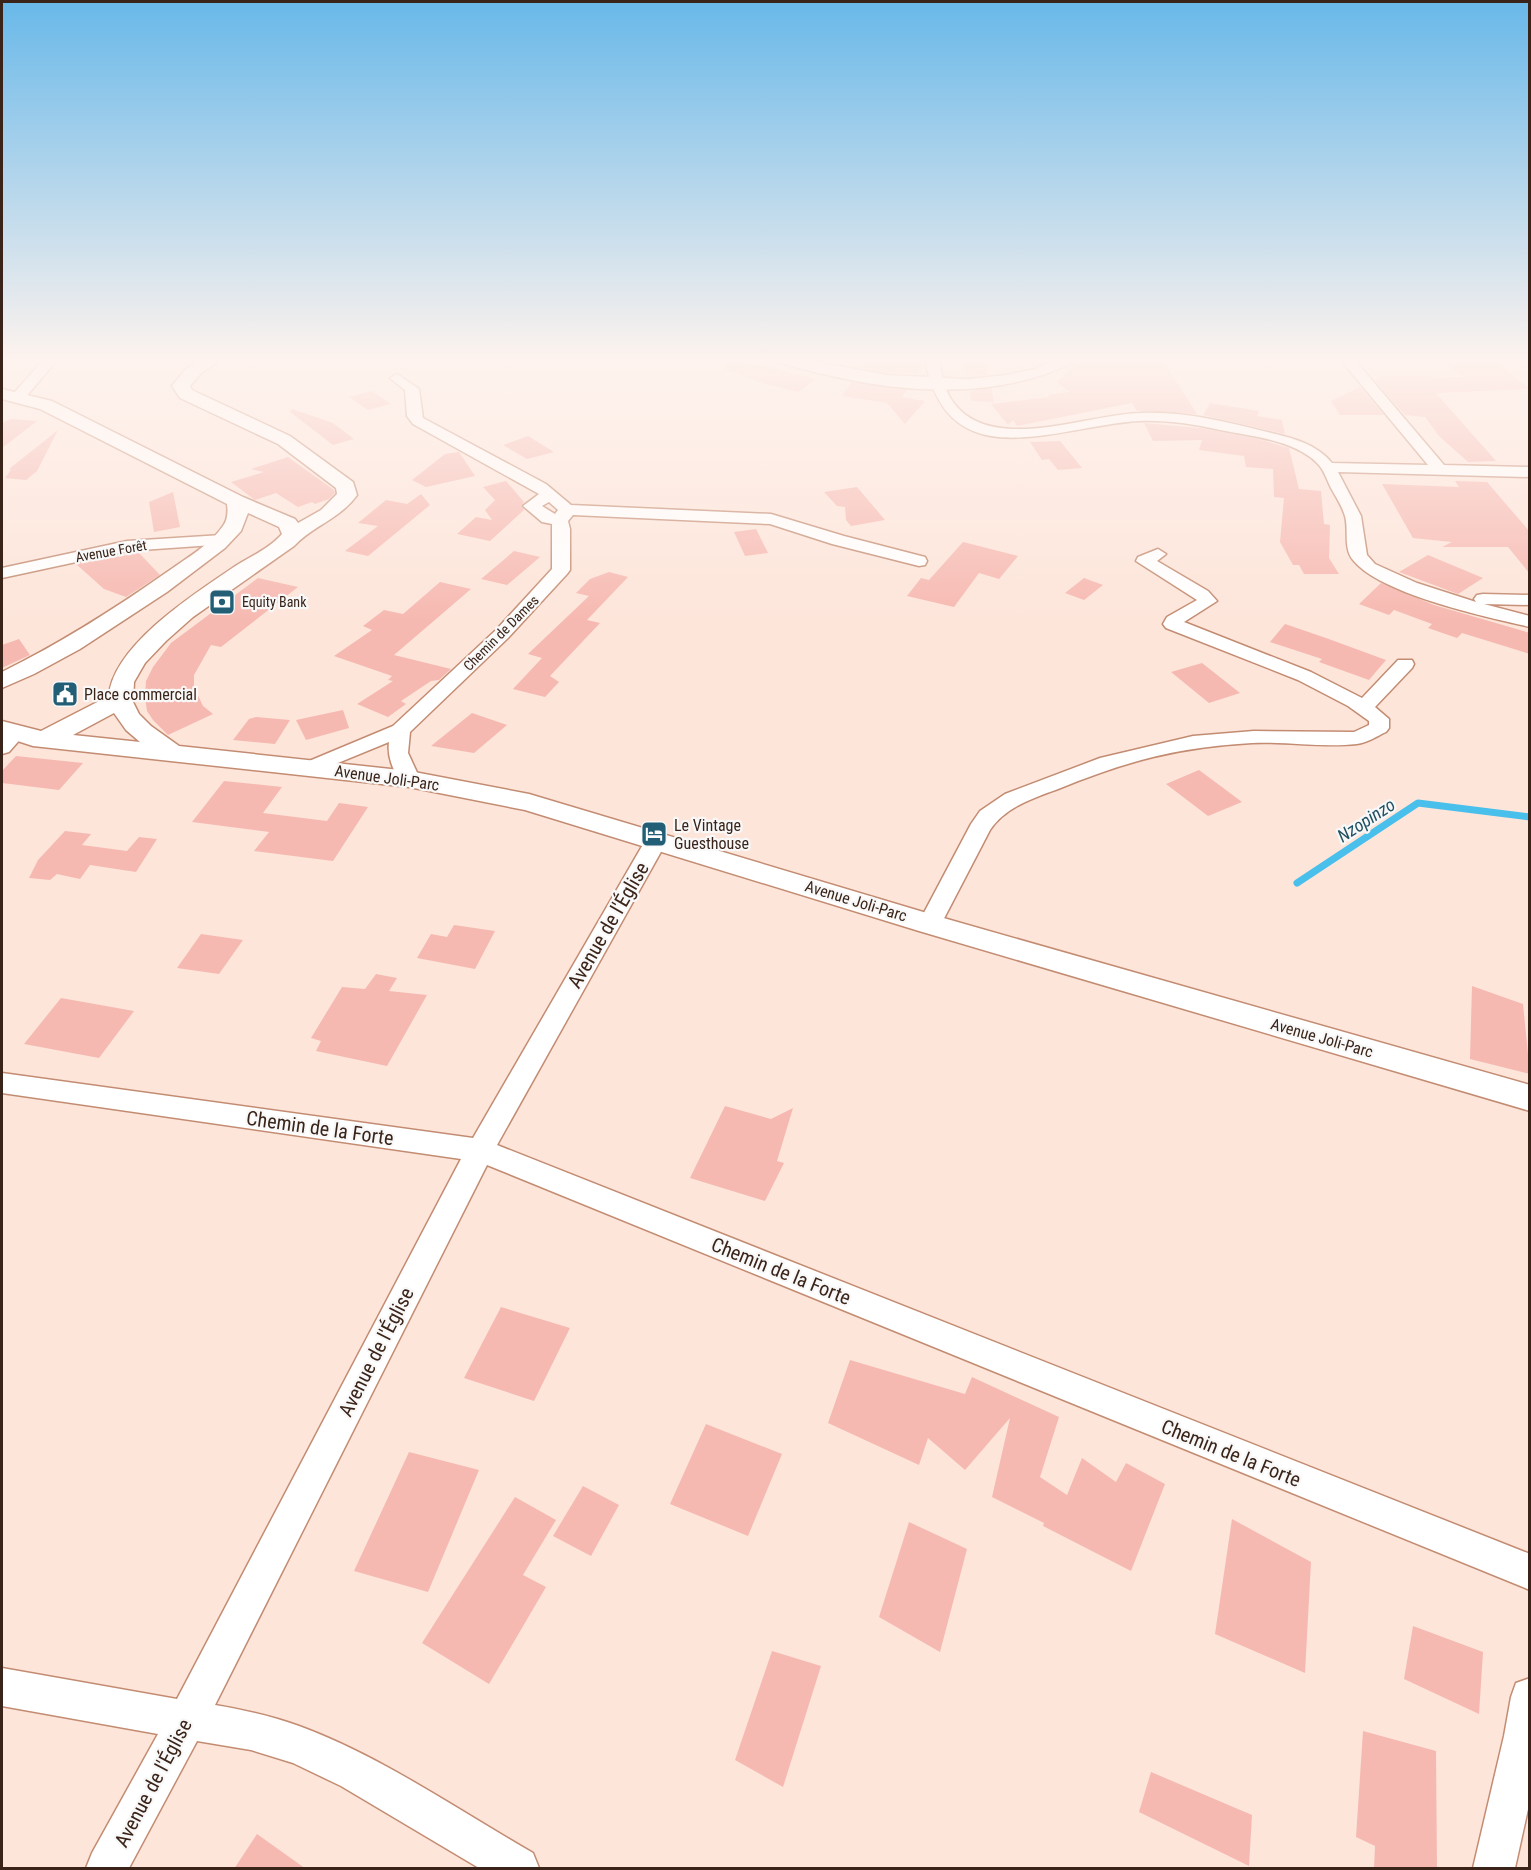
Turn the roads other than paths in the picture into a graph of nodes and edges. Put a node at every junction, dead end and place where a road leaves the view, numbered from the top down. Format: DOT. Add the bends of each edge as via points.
graph roads {
  1 [pos="128,446"];
  2 [pos="292,446"];
  3 [pos="465,446"];
  4 [pos="1297,446"];
  5 [pos="1420,446"];
  6 [pos="1328,467"];
  7 [pos="1441,471"];
  8 [pos="1530,472"];
  9 [pos="236,501"];
  10 [pos="562,514"];
  11 [pos="290,529"];
  12 [pos="222,540"];
  13 [pos="1158,554"];
  14 [pos="919,561"];
  15 [pos="2,573"];
  16 [pos="1444,598"];
  17 [pos="1530,600"];
  18 [pos="138,604"];
  19 [pos="178,617"];
  20 [pos="1530,622"];
  21 [pos="1405,664"];
  22 [pos="2,681"];
  23 [pos="120,700"];
  24 [pos="1364,707"];
  25 [pos="400,730"];
  26 [pos="16,737"];
  27 [pos="172,753"];
  28 [pos="309,768"];
  29 [pos="409,779"];
  30 [pos="656,841"];
  31 [pos="930,924"];
  32 [pos="2,1083"];
  33 [pos="1530,1098"];
  34 [pos="480,1150"];
  35 [pos="1530,1572"];
  36 [pos="2,1687"];
  37 [pos="1530,1698"];
  38 [pos="187,1720"];
  39 [pos="107,1869"];
  40 [pos="518,1869"];
  41 [pos="1494,1869"];
  1 -- 9 [label="street"];
  2 -- 11 [label="street" via="346,486 347,495 340,504"];
  3 -- 10 [label="street" via="540,487 549,495 531,506 548,519"];
  4 -- 6 [label="street" via="1323,459"];
  5 -- 7 [label="street"];
  6 -- 7 [label="street"];
  6 -- 16 [label="street" via="1353,517 1358,555 1364,563 1384,576"];
  7 -- 8 [label="street"];
  9 -- 11 [label="street"];
  9 -- 12 [label="street" via="236,521"];
  10 -- 14 [label="street" via="771,519"];
  10 -- 25 [label="street, Chemin de Dames" via="563,548 558,575"];
  11 -- 19 [label="street" via="287,542"];
  12 -- 15 [label="street, Avenue Forêt" via="127,546"];
  12 -- 18 [label="street"];
  13 -- 24 [label="street" via="1144,561 1208,601 1172,624 1278,663"];
  16 -- 17 [label="street"];
  16 -- 20 [label="street"];
  18 -- 19 [label="street"];
  18 -- 22 [label="street" via="62,652"];
  19 -- 23 [label="street" via="127,670"];
  21 -- 24 [label="street"];
  23 -- 26 [label="street"];
  23 -- 27 [label="street" via="127,716"];
  24 -- 31 [label="street" via="1379,719 1379,728 1357,738 1254,737 1193,742 1107,762 1013,799 988,816 979,829"];
  25 -- 28 [label="street"];
  25 -- 29 [label="street" via="398,753"];
  26 -- 27 [label="street, Avenue Joli-Parc"];
  27 -- 28 [label="street, Avenue Joli-Parc"];
  28 -- 29 [label="street, Avenue Joli-Parc"];
  29 -- 30 [label="street, Avenue Joli-Parc" via="520,800"];
  30 -- 31 [label="street, Avenue Joli-Parc"];
  30 -- 34 [label="street, Avenue de l'Église"];
  31 -- 33 [label="street, Avenue Joli-Parc"];
  32 -- 34 [label="street, Chemin de la Forte"];
  34 -- 35 [label="street, Chemin de la Forte"];
  34 -- 38 [label="street, Avenue de l'Église"];
  36 -- 38 [label="street"];
  37 -- 41 [label="street"];
  38 -- 39 [label="street, Avenue de l'Église"];
  38 -- 40 [label="street" via="251,1731 298,1745 355,1772"];
}
